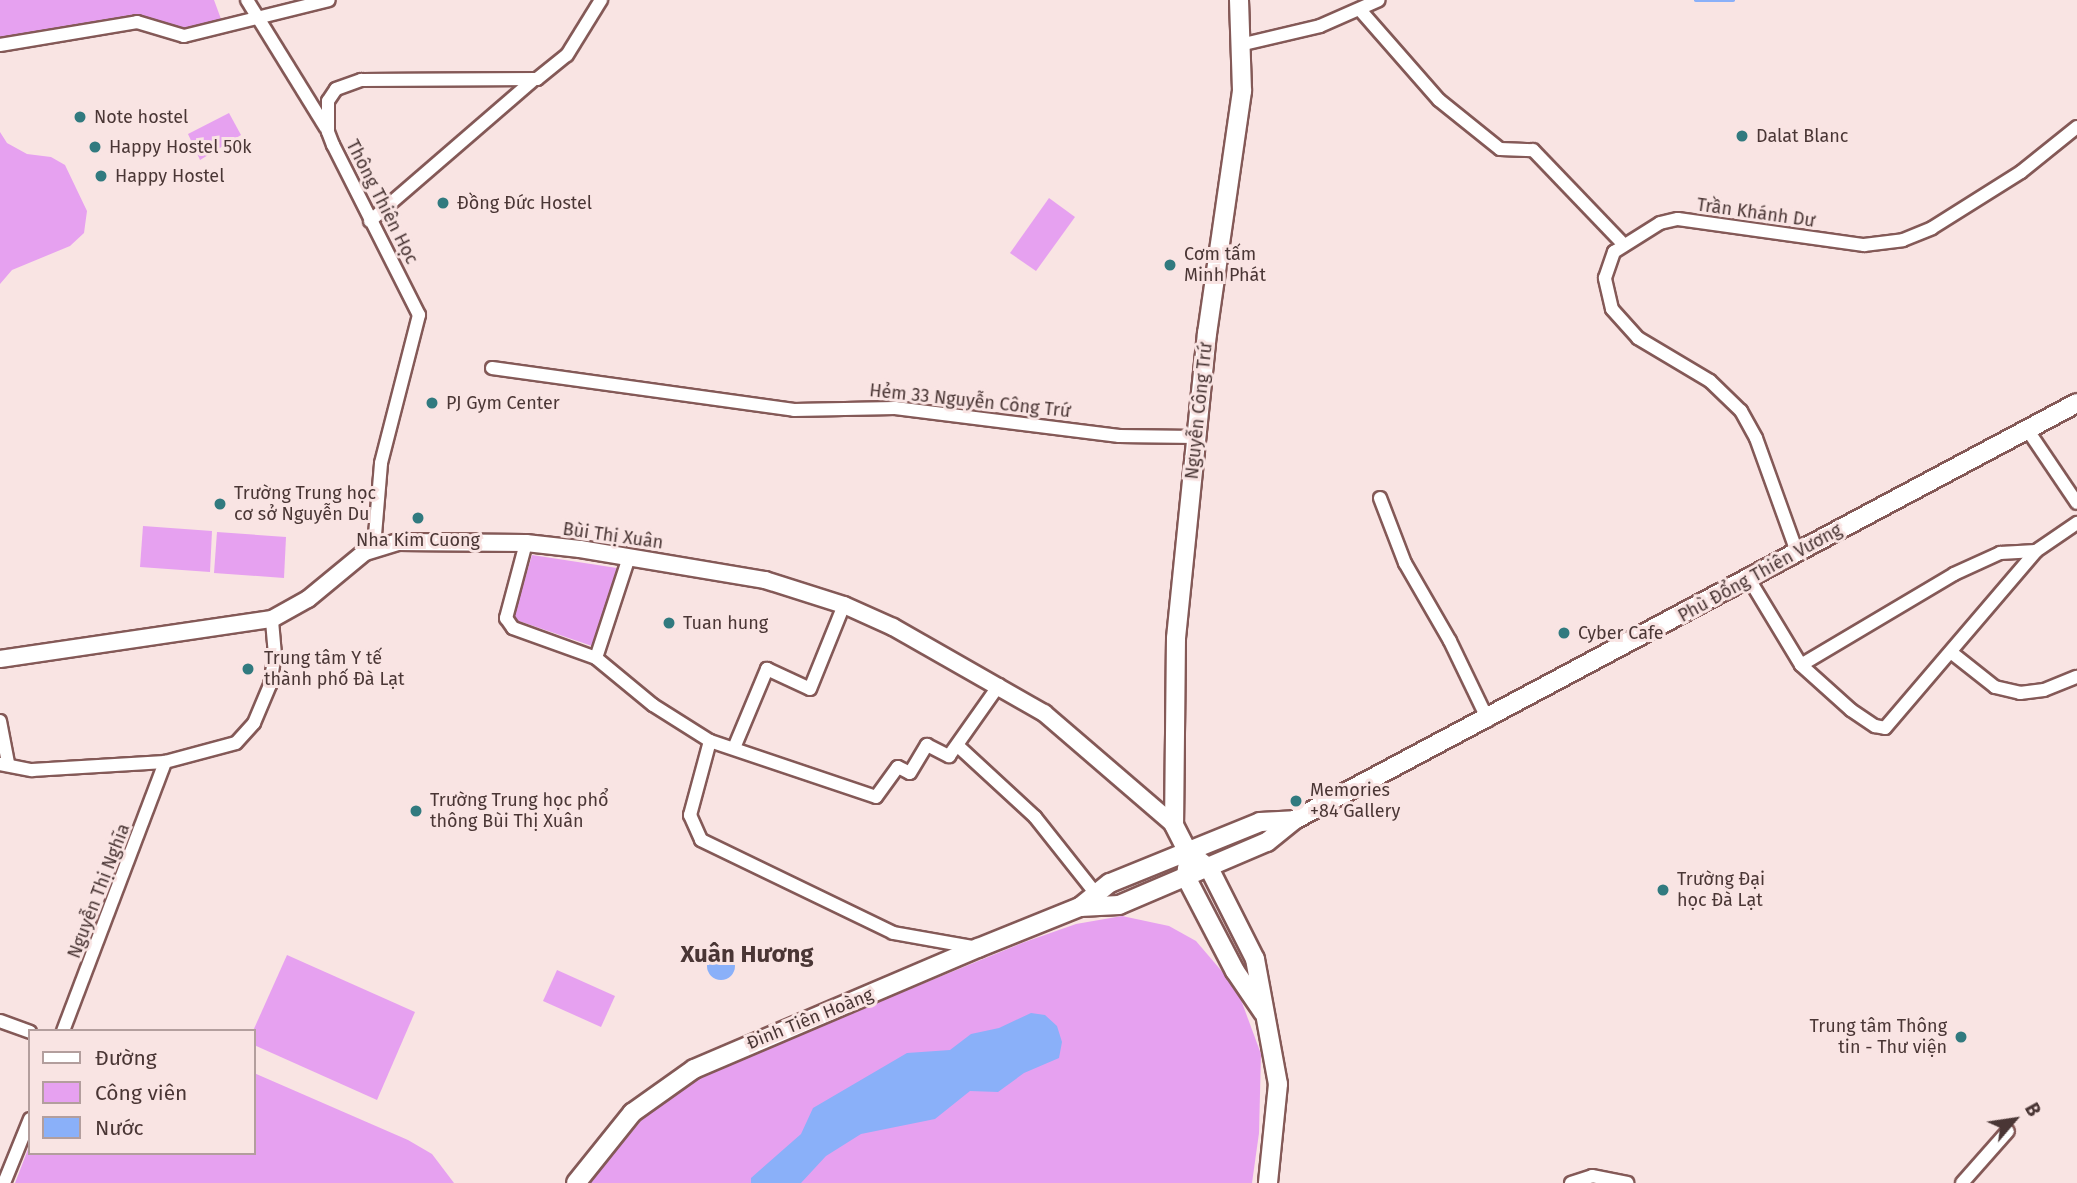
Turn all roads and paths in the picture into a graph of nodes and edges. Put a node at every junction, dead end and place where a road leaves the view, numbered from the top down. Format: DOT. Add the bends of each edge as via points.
graph roads {
  1 [pos="247,0"];
  2 [pos="329,0"];
  3 [pos="601,0"];
  4 [pos="1239,0"];
  5 [pos="1379,0"];
  6 [pos="1361,10"];
  7 [pos="256,19"];
  8 [pos="1244,44"];
  9 [pos="0,45"];
  10 [pos="532,81"];
  11 [pos="2077,127"];
  12 [pos="328,131"];
  13 [pos="370,221"];
  14 [pos="1623,244"];
  15 [pos="492,368"];
  16 [pos="2077,403"];
  17 [pos="2027,429"];
  18 [pos="1196,437"];
  19 [pos="1381,498"];
  20 [pos="2077,503"];
  21 [pos="2077,523"];
  22 [pos="526,543"];
  23 [pos="374,547"];
  24 [pos="2036,551"];
  25 [pos="1797,552"];
  26 [pos="629,557"];
  27 [pos="1749,579"];
  28 [pos="844,605"];
  29 [pos="272,619"];
  30 [pos="1952,653"];
  31 [pos="596,658"];
  32 [pos="0,659"];
  33 [pos="1801,665"];
  34 [pos="2077,677"];
  35 [pos="999,685"];
  36 [pos="1488,720"];
  37 [pos="0,721"];
  38 [pos="710,741"];
  39 [pos="958,746"];
  40 [pos="734,748"];
  41 [pos="165,762"];
  42 [pos="4,764"];
  43 [pos="1294,820"];
  44 [pos="1174,825"];
  45 [pos="1187,851"];
  46 [pos="1209,868"];
  47 [pos="1186,877"];
  48 [pos="1096,894"];
  49 [pos="1080,908"];
  50 [pos="978,947"];
  51 [pos="0,1021"];
  52 [pos="1269,1021"];
  53 [pos="64,1029"];
  54 [pos="28,1031"];
  55 [pos="28,1123"];
  56 [pos="2008,1131"];
  57 [pos="4,1183"];
  58 [pos="576,1183"];
  59 [pos="1268,1183"];
  60 [pos="1570,1183"];
  61 [pos="1627,1183"];
  62 [pos="1962,1183"];
  1 -- 7 [label="street"];
  2 -- 7 [label="street"];
  3 -- 10 [label="street" via="567,55"];
  4 -- 8 [label="main road, Nguyễn Công Trứ"];
  5 -- 6 [label="street"];
  6 -- 8 [label="street" via="1296,33"];
  6 -- 14 [label="street" via="1439,100 1500,149 1533,150"];
  7 -- 9 [label="street" via="184,36 137,22"];
  7 -- 12 [label="street"];
  8 -- 18 [label="main road, Nguyễn Công Trứ" via="1242,91"];
  10 -- 12 [label="street, Thông Thiên Học" via="352,81 331,93 326,108"];
  10 -- 13 [label="street"];
  11 -- 14 [label="street, Trần Khánh Dư" via="2021,172 1933,228 1903,240 1864,245 1678,219 1660,223"];
  12 -- 13 [label="street, Thông Thiên Học"];
  13 -- 23 [label="street, Thông Thiên Học" via="419,315 381,463"];
  14 -- 25 [label="street" via="1614,252 1605,278 1612,309 1638,338 1710,381 1741,411 1756,438"];
  15 -- 18 [label="street, Hẻm 33 Nguyễn Công Trứ" via="783,409 895,408 1119,436"];
  16 -- 17 [label="main road, Phù Đổng Thiên Vương"];
  17 -- 20 [label="street"];
  17 -- 25 [label="main road, Phù Đổng Thiên Vương"];
  18 -- 44 [label="main road, Nguyễn Công Trứ" via="1176,652"];
  19 -- 36 [label="street" via="1405,563 1451,641"];
  21 -- 24 [label="street"];
  22 -- 23 [label="street, Bùi Thị Xuân" via="398,541"];
  22 -- 26 [label="street, Bùi Thị Xuân"];
  22 -- 31 [label="street" via="506,618 513,628"];
  23 -- 29 [label="street, Bùi Thị Xuân" via="308,599"];
  24 -- 30 [label="street"];
  24 -- 33 [label="street" via="2000,553 1954,574"];
  25 -- 27 [label="main road, Phù Đổng Thiên Vương"];
  26 -- 28 [label="street, Bùi Thị Xuân" via="765,580"];
  26 -- 31 [label="street"];
  27 -- 33 [label="street"];
  27 -- 36 [label="main road, Phù Đổng Thiên Vương"];
  28 -- 35 [label="street, Bùi Thị Xuân"];
  28 -- 40 [label="street" via="810,689 767,669"];
  29 -- 32 [label="street, Bùi Thị Xuân"];
  29 -- 41 [label="street" via="275,655 270,685 254,723 236,743"];
  30 -- 33 [label="street" via="1885,727 1875,726 1851,710"];
  30 -- 34 [label="street" via="1995,687 2020,693 2044,690"];
  31 -- 38 [label="street" via="653,705"];
  35 -- 39 [label="street"];
  35 -- 44 [label="street, Bùi Thị Xuân" via="1075,736"];
  36 -- 43 [label="main road, Phù Đổng Thiên Vương"];
  37 -- 42 [label="street"];
  38 -- 40 [label="street"];
  38 -- 50 [label="street" via="691,815 701,840 894,933"];
  39 -- 40 [label="street" via="949,757 926,745 910,773 898,767 876,797"];
  39 -- 48 [label="street" via="1035,817"];
  41 -- 42 [label="street" via="32,770"];
  41 -- 53 [label="street, Nguyễn Thị Nghĩa"];
  43 -- 45 [label="main road, Phù Đổng Thiên Vương" via="1260,822"];
  43 -- 46 [label="main road, Phù Đổng Thiên Vương" via="1267,842"];
  44 -- 45 [label="main road"];
  45 -- 46 [label="main road"];
  45 -- 47 [label="main road"];
  45 -- 48 [label="main road, Đinh Tiên Hoàng" via="1110,883"];
  46 -- 47 [label="main road, Phù Đổng Thiên Vương"];
  46 -- 52 [label="main road" via="1255,960"];
  47 -- 49 [label="main road, Đinh Tiên Hoàng" via="1119,905"];
  47 -- 52 [label="main road" via="1235,971"];
  48 -- 49 [label="main road, Đinh Tiên Hoàng"];
  49 -- 50 [label="main road, Đinh Tiên Hoàng"];
  50 -- 58 [label="main road, Đinh Tiên Hoàng" via="770,1033 683,1075 632,1112"];
  51 -- 54 [label="street"];
  52 -- 59 [label="main road" via="1278,1084"];
  55 -- 57 [label="street"];
  56 -- 62 [label="street"];
  60 -- 61 [label="street" via="1592,1176"];
}
